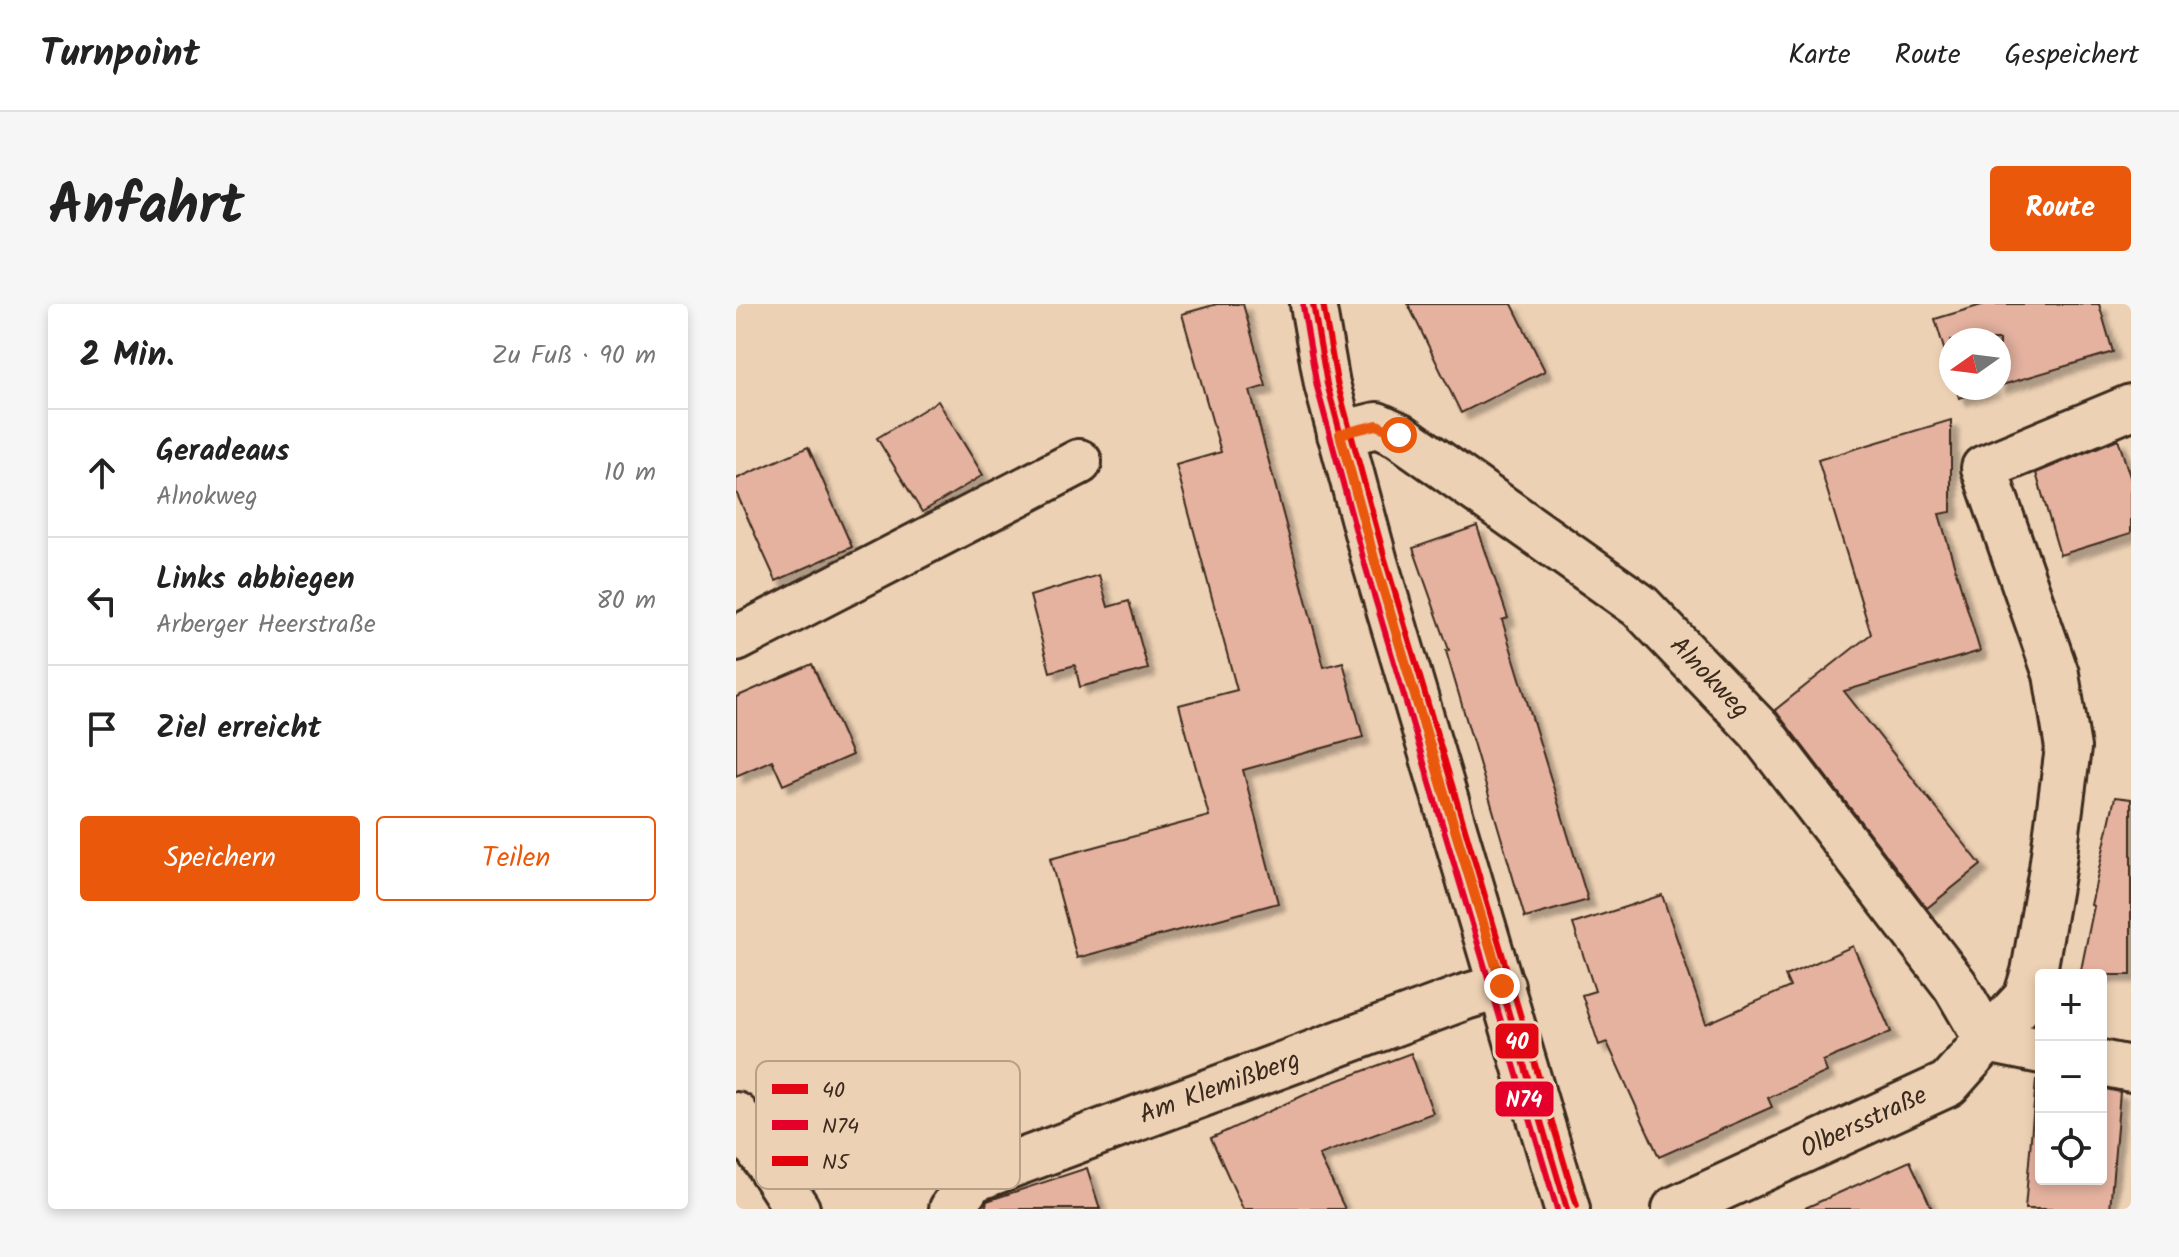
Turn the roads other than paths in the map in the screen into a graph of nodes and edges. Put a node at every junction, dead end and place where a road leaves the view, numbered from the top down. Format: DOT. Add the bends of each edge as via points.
graph roads {
  1 [pos="1313,304"];
  2 [pos="2131,407"];
  3 [pos="1340,434"];
  4 [pos="1079,462"];
  5 [pos="736,639"];
  6 [pos="1502,986"];
  7 [pos="1987,1040"];
  8 [pos="2035,1050"];
  9 [pos="2107,1064"];
  10 [pos="2131,1069"];
  11 [pos="736,1115"];
  12 [pos="756,1146"];
  13 [pos="1020,1162"];
  14 [pos="784,1189"];
  15 [pos="965,1189"];
  16 [pos="797,1209"];
  17 [pos="952,1209"];
  18 [pos="1567,1209"];
  19 [pos="1675,1209"];
  1 -- 3 [label="street"];
  2 -- 7 [label="street, Olbersstraße" via="1984,468 2056,674 2068,748 2034,972 2026,998"];
  3 -- 6 [label="street"];
  3 -- 7 [label="street, Alnokweg" via="1377,425 1399,435 1640,606 1760,731 1955,985"];
  4 -- 5 [label="street"];
  6 -- 13 [label="street, Am Klemißberg"];
  6 -- 18 [label="street"];
  7 -- 8 [label="street"];
  7 -- 19 [label="street, Olbersstraße" via="1948,1084"];
  9 -- 10 [label="street"];
  11 -- 12 [label="street"];
  14 -- 16 [label="street"];
  15 -- 17 [label="street, Am Klemißberg"];
}
